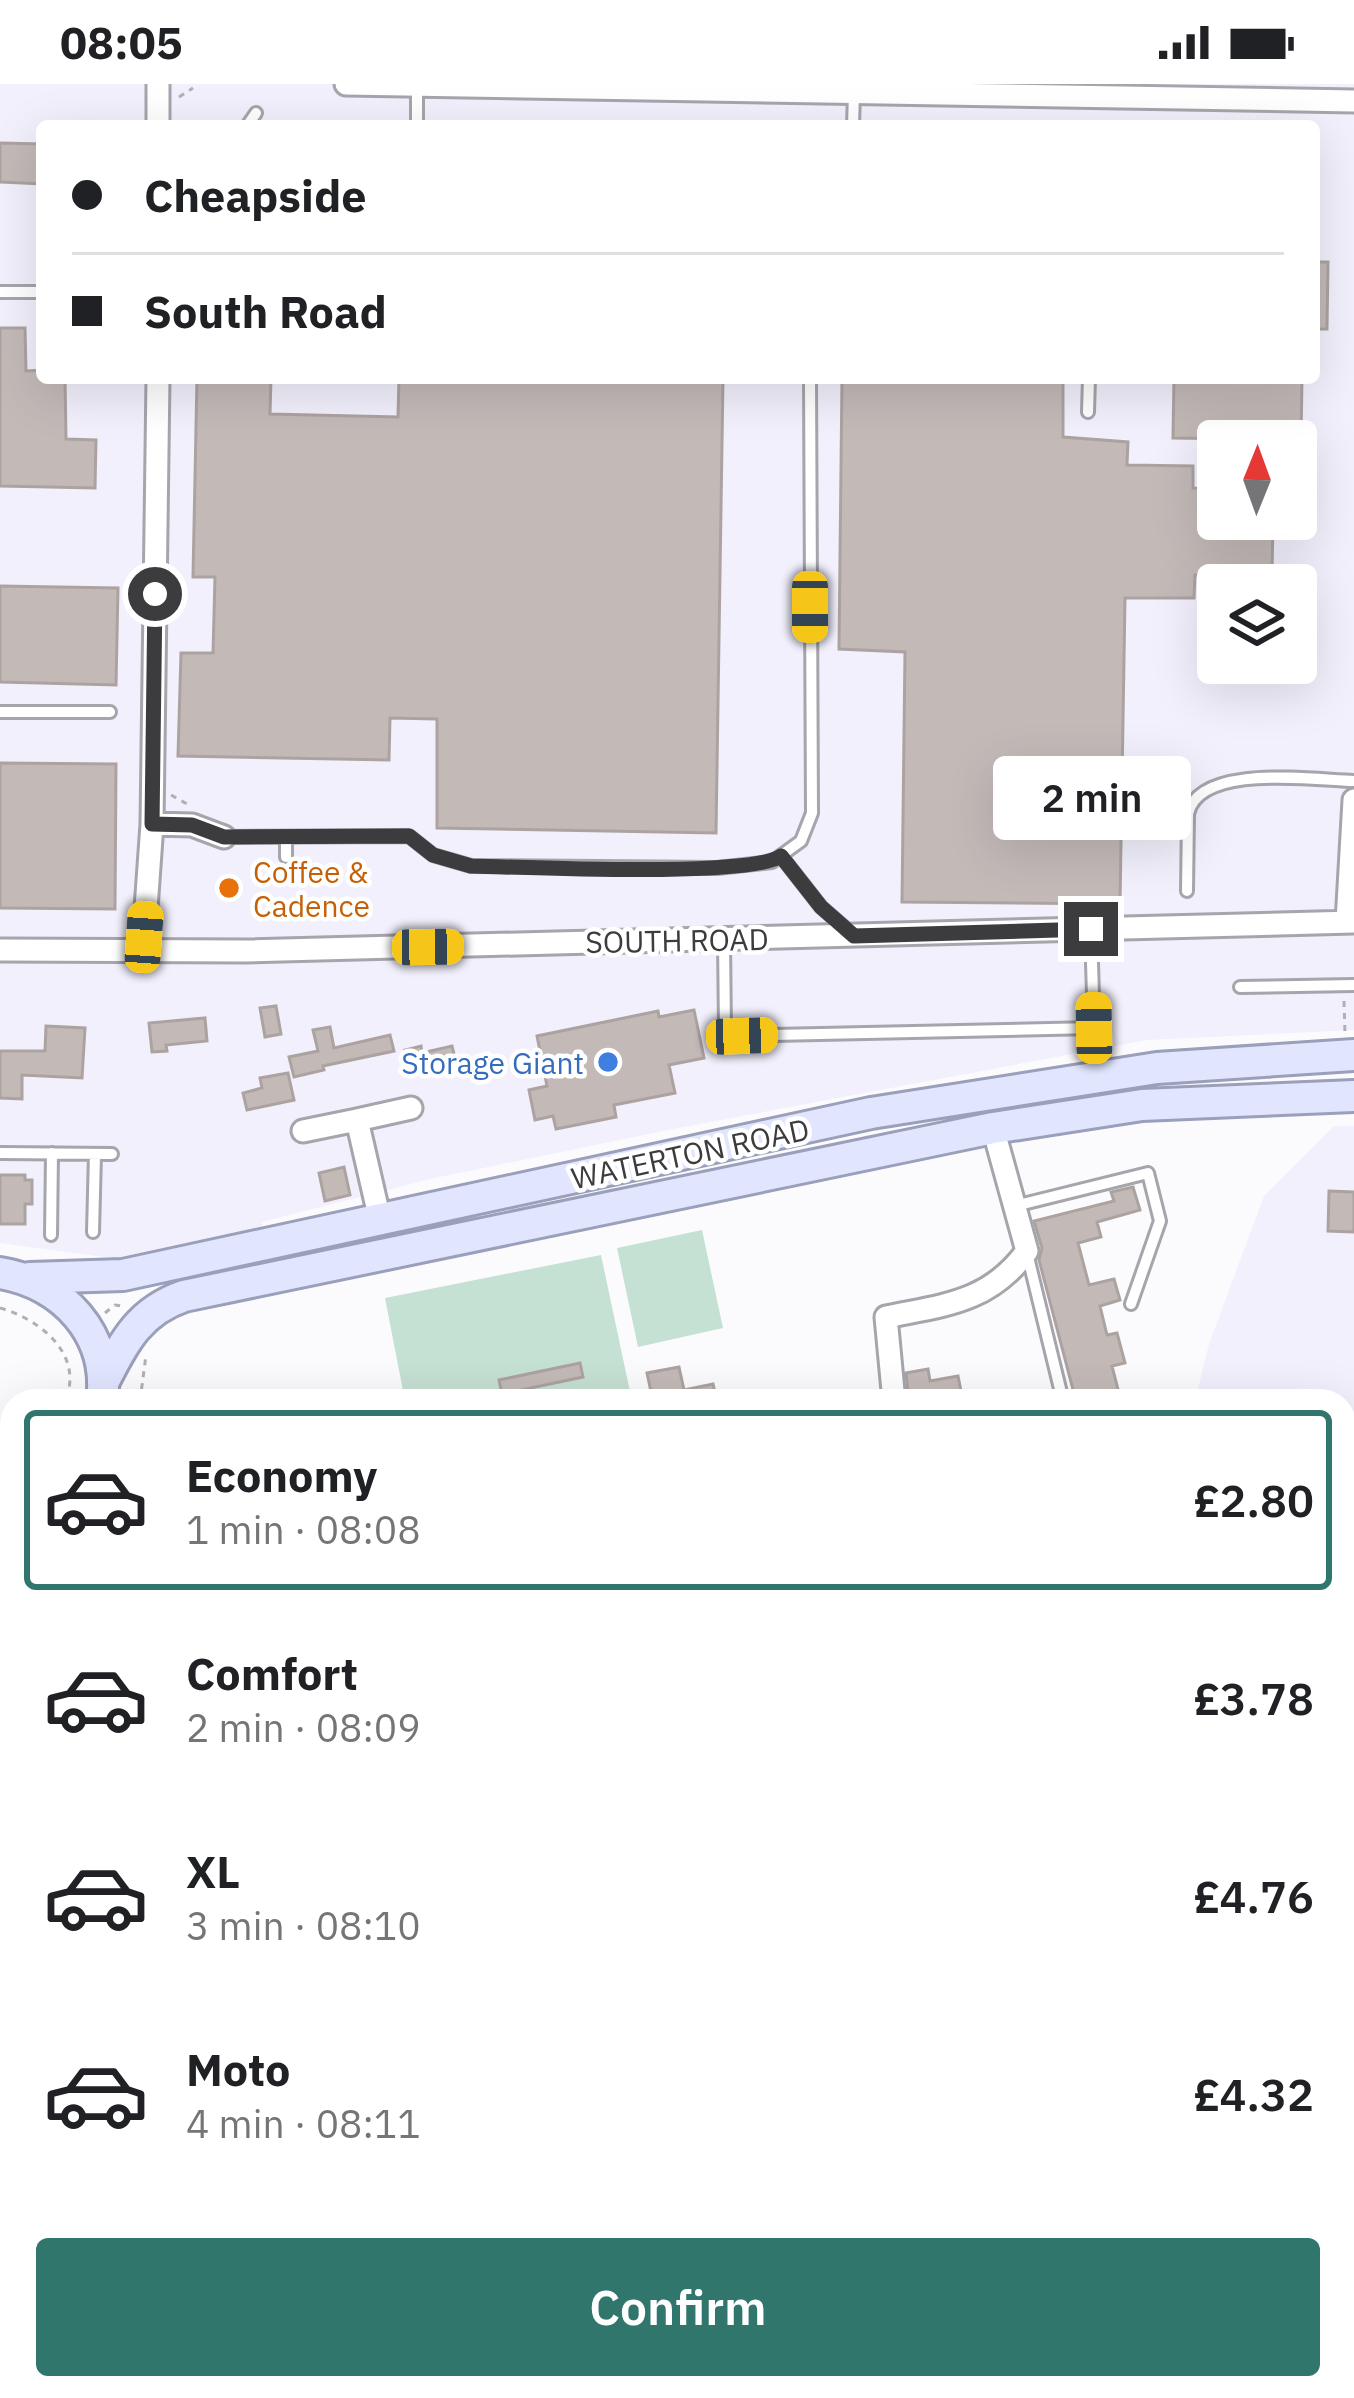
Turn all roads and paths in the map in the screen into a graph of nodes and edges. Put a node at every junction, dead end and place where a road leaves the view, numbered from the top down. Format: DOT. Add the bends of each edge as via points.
graph roads {
  1 [pos="158,84"];
  2 [pos="346,84"];
  3 [pos="417,86"];
  4 [pos="596,87"];
  5 [pos="849,88"];
  6 [pos="1354,100"];
  7 [pos="256,113"];
  8 [pos="158,120"];
  9 [pos="251,120"];
  10 [pos="417,120"];
  11 [pos="852,120"];
  12 [pos="0,292"];
  13 [pos="36,292"];
  14 [pos="158,384"];
  15 [pos="810,384"];
  16 [pos="1089,384"];
  17 [pos="1088,412"];
  18 [pos="0,712"];
  19 [pos="110,712"];
  20 [pos="1354,781"];
  21 [pos="1354,800"];
  22 [pos="152,824"];
  23 [pos="224,837"];
  24 [pos="286,837"];
  25 [pos="781,856"];
  26 [pos="286,857"];
  27 [pos="1187,891"];
  28 [pos="1350,922"];
  29 [pos="1091,929"];
  30 [pos="854,936"];
  31 [pos="724,939"];
  32 [pos="0,950"];
  33 [pos="143,951"];
  34 [pos="1348,986"];
  35 [pos="1240,987"];
  36 [pos="1350,1048"];
  37 [pos="1354,1096"];
  38 [pos="410,1108"];
  39 [pos="357,1120"];
  40 [pos="993,1128"];
  41 [pos="303,1131"];
  42 [pos="0,1153"];
  43 [pos="52,1153"];
  44 [pos="95,1154"];
  45 [pos="112,1154"];
  46 [pos="1015,1206"];
  47 [pos="380,1220"];
  48 [pos="93,1232"];
  49 [pos="51,1235"];
  50 [pos="1027,1251"];
  51 [pos="15,1275"];
  52 [pos="1131,1304"];
  53 [pos="0,1308"];
  54 [pos="146,1353"];
  55 [pos="67,1389"];
  56 [pos="103,1389"];
  57 [pos="103,1389"];
  58 [pos="142,1389"];
  59 [pos="892,1389"];
  60 [pos="1060,1389"];
  1 -- 8 [label="street"];
  2 -- 3 [label="street"];
  3 -- 4 [label="street"];
  3 -- 10 [label="lane"];
  4 -- 5 [label="street"];
  5 -- 6 [label="street"];
  5 -- 11 [label="lane"];
  7 -- 9 [label="lane"];
  12 -- 13 [label="lane"];
  14 -- 22 [label="street"];
  15 -- 25 [label="lane" via="812,813 802,841"];
  16 -- 17 [label="lane"];
  18 -- 19 [label="lane"];
  20 -- 27 [label="lane" via="1227,779 1200,795 1188,814"];
  21 -- 28 [label="street"];
  22 -- 23 [label="street" via="192,825"];
  22 -- 33 [label="street"];
  23 -- 24 [label="lane"];
  24 -- 25 [label="lane" via="409,836 433,855 471,866 717,868"];
  24 -- 26 [label="lane"];
  25 -- 30 [label="lane"];
  28 -- 29 [label="street, SOUTH ROAD"];
  29 -- 30 [label="street, SOUTH ROAD"];
  29 -- 31 [label="lane" via="1094,1028 730,1036"];
  30 -- 31 [label="street, SOUTH ROAD"];
  31 -- 33 [label="street, SOUTH ROAD"];
  32 -- 33 [label="street, SOUTH ROAD"];
  34 -- 35 [label="lane"];
  34 -- 36 [label="path"];
  36 -- 47 [label="main road, WATERTON ROAD" via="1157,1068 871,1113"];
  37 -- 40 [label="main road, WATERTON ROAD" via="1142,1105"];
  38 -- 39 [label="street"];
  39 -- 41 [label="street"];
  39 -- 47 [label="street"];
  40 -- 46 [label="street"];
  40 -- 56 [label="main road, WATERTON ROAD" via="184,1296 129,1332"];
  42 -- 43 [label="lane"];
  43 -- 44 [label="lane"];
  43 -- 49 [label="lane"];
  44 -- 45 [label="lane"];
  44 -- 48 [label="lane"];
  46 -- 50 [label="street"];
  46 -- 52 [label="lane" via="1148,1172 1160,1222"];
  47 -- 51 [label="main road, WATERTON ROAD" via="123,1275"];
  50 -- 59 [label="street" via="985,1292 886,1317"];
  50 -- 60 [label="lane"];
  51 -- 57 [label="main road" via="86,1327 102,1359"];
  53 -- 55 [label="path" via="31,1320 60,1347 70,1369"];
  54 -- 58 [label="path"];
}
